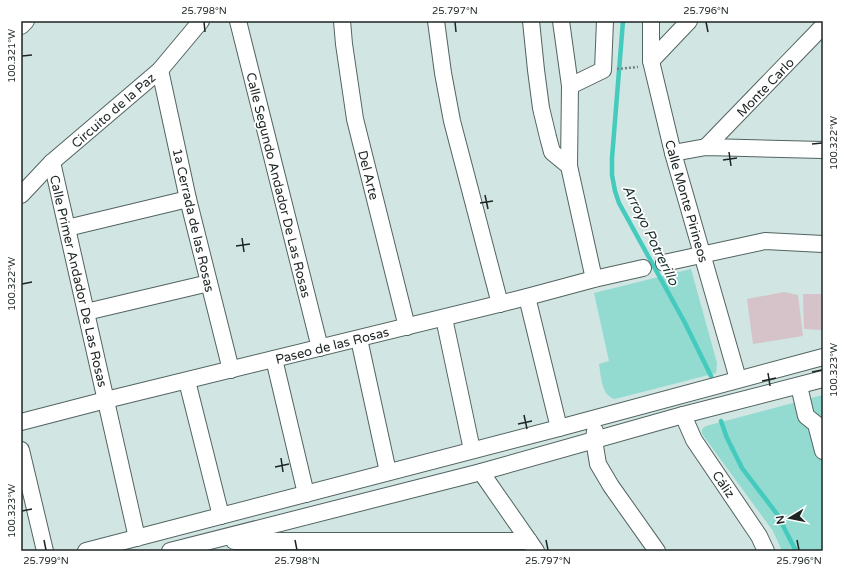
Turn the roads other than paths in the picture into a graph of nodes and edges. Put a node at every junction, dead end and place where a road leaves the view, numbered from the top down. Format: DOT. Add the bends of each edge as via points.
graph roads {
  1 [pos="26,21"];
  2 [pos="201,21"];
  3 [pos="238,21"];
  4 [pos="342,21"];
  5 [pos="436,21"];
  6 [pos="531,21"];
  7 [pos="561,21"];
  8 [pos="605,21"];
  9 [pos="651,21"];
  10 [pos="689,21"];
  11 [pos="21,26"];
  12 [pos="823,26"];
  13 [pos="646,64"];
  14 [pos="160,70"];
  15 [pos="570,86"];
  16 [pos="706,147"];
  17 [pos="823,150"];
  18 [pos="673,153"];
  19 [pos="52,162"];
  20 [pos="569,166"];
  21 [pos="21,196"];
  22 [pos="188,199"];
  23 [pos="67,228"];
  24 [pos="823,244"];
  25 [pos="701,254"];
  26 [pos="664,263"];
  27 [pos="643,268"];
  28 [pos="594,279"];
  29 [pos="209,283"];
  30 [pos="527,298"];
  31 [pos="500,304"];
  32 [pos="86,312"];
  33 [pos="444,318"];
  34 [pos="407,327"];
  35 [pos="359,339"];
  36 [pos="320,348"];
  37 [pos="823,357"];
  38 [pos="274,359"];
  39 [pos="803,362"];
  40 [pos="231,370"];
  41 [pos="738,379"];
  42 [pos="187,381"];
  43 [pos="810,383"];
  44 [pos="106,400"];
  45 [pos="683,416"];
  46 [pos="598,418"];
  47 [pos="21,422"];
  48 [pos="559,428"];
  49 [pos="594,440"];
  50 [pos="21,450"];
  51 [pos="472,450"];
  52 [pos="823,451"];
  53 [pos="388,472"];
  54 [pos="481,472"];
  55 [pos="306,494"];
  56 [pos="221,516"];
  57 [pos="137,538"];
  58 [pos="210,541"];
  59 [pos="533,546"];
  60 [pos="45,551"];
  61 [pos="86,551"];
  62 [pos="170,551"];
  63 [pos="656,551"];
  64 [pos="766,551"];
  1 -- 11 [label="street"];
  2 -- 14 [label="street, Circuito de la Paz"];
  3 -- 36 [label="street, Calle Segundo Andador De Las Rosas"];
  4 -- 34 [label="street, Del Arte" via="355,119"];
  5 -- 31 [label="street" via="452,121"];
  6 -- 20 [label="street" via="541,108 548,137 552,152"];
  7 -- 15 [label="street"];
  8 -- 15 [label="street" via="603,70"];
  9 -- 13 [label="street, Calle Monte Pirineos"];
  10 -- 13 [label="street"];
  12 -- 16 [label="street, Monte Carlo"];
  13 -- 18 [label="street, Calle Monte Pirineos"];
  14 -- 19 [label="street, Circuito de la Paz"];
  14 -- 22 [label="street, 1a Cerrada de las Rosas"];
  15 -- 20 [label="street"];
  16 -- 17 [label="street"];
  16 -- 18 [label="street"];
  18 -- 25 [label="street, Calle Monte Pirineos"];
  19 -- 21 [label="street, Circuito de la Paz"];
  19 -- 23 [label="street, Calle Primer Andador De Las Rosas"];
  20 -- 28 [label="street"];
  22 -- 23 [label="street"];
  22 -- 29 [label="street, 1a Cerrada de las Rosas"];
  23 -- 32 [label="street, Calle Primer Andador De Las Rosas"];
  24 -- 25 [label="street" via="765,240"];
  25 -- 26 [label="street"];
  25 -- 41 [label="street, Calle Monte Pirineos"];
  27 -- 28 [label="street, Paseo de las Rosas"];
  28 -- 30 [label="street, Paseo de las Rosas"];
  29 -- 32 [label="street"];
  29 -- 40 [label="street, 1a Cerrada de las Rosas"];
  30 -- 31 [label="street, Paseo de las Rosas"];
  30 -- 48 [label="street"];
  31 -- 33 [label="street, Paseo de las Rosas"];
  32 -- 44 [label="street, Calle Primer Andador De Las Rosas"];
  33 -- 34 [label="street, Paseo de las Rosas"];
  33 -- 51 [label="street"];
  34 -- 35 [label="street, Paseo de las Rosas"];
  35 -- 36 [label="street, Paseo de las Rosas"];
  35 -- 53 [label="street"];
  36 -- 38 [label="street, Paseo de las Rosas"];
  37 -- 39 [label="street"];
  38 -- 40 [label="street, Paseo de las Rosas"];
  38 -- 55 [label="street"];
  39 -- 41 [label="street"];
  39 -- 43 [label="street"];
  40 -- 42 [label="street, Paseo de las Rosas"];
  41 -- 46 [label="street"];
  42 -- 44 [label="street, Paseo de las Rosas"];
  42 -- 56 [label="street"];
  43 -- 45 [label="street"];
  43 -- 52 [label="street" via="806,416 816,424"];
  44 -- 47 [label="street, Paseo de las Rosas"];
  44 -- 57 [label="street, Calle Primer Andador De Las Rosas"];
  45 -- 49 [label="street"];
  45 -- 64 [label="street, Cáliz" via="694,440 759,536"];
  46 -- 48 [label="street"];
  46 -- 49 [label="street"];
  48 -- 51 [label="street"];
  49 -- 54 [label="street"];
  49 -- 63 [label="street" via="598,464"];
  50 -- 60 [label="street"];
  51 -- 53 [label="street"];
  53 -- 55 [label="street"];
  54 -- 58 [label="street"];
  54 -- 59 [label="street"];
  55 -- 56 [label="street"];
  56 -- 57 [label="street"];
  57 -- 61 [label="street"];
  58 -- 59 [label="street"];
  58 -- 62 [label="street"];
}
